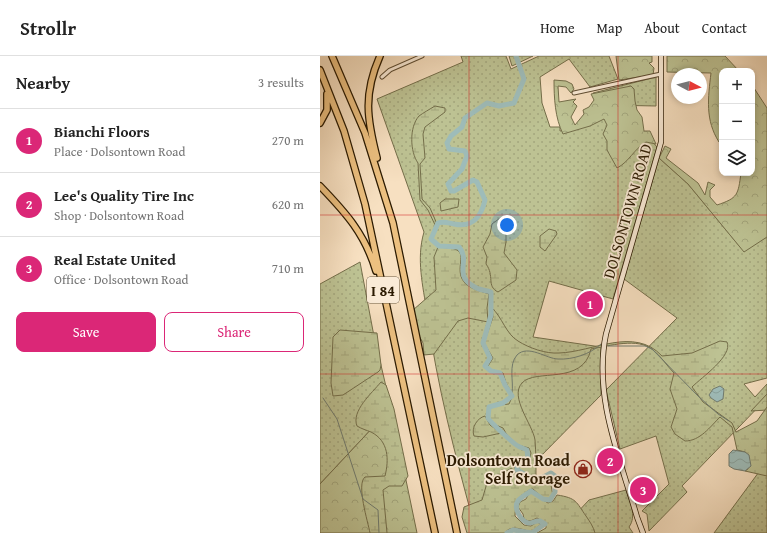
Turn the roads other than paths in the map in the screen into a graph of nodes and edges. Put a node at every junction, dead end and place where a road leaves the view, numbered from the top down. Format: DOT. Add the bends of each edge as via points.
graph roads {
  1 [pos="332,56"];
  2 [pos="380,56"];
  3 [pos="420,56"];
  4 [pos="661,56"];
  5 [pos="320,70"];
  6 [pos="661,74"];
  7 [pos="382,76"];
  8 [pos="574,93"];
  9 [pos="320,123"];
  10 [pos="320,186"];
  11 [pos="385,196"];
  12 [pos="388,311"];
  13 [pos="435,533"];
  14 [pos="457,533"];
  15 [pos="643,533"];
  1 -- 11 [label="highway, I 84" via="358,117"];
  2 -- 11 [label="highway" via="370,84 368,114"];
  3 -- 7 [label="street"];
  4 -- 6 [label="street, DOLSONTOWN ROAD"];
  5 -- 9 [label="highway" via="328,99 328,110"];
  5 -- 12 [label="highway, I 84" via="342,125 358,178"];
  6 -- 8 [label="street"];
  6 -- 15 [label="street, DOLSONTOWN ROAD" via="660,147 606,334 602,380 605,406"];
  10 -- 12 [label="highway" via="347,214 362,236 372,258"];
  11 -- 14 [label="highway, I 84" via="400,255"];
  12 -- 13 [label="highway, I 84"];
}
